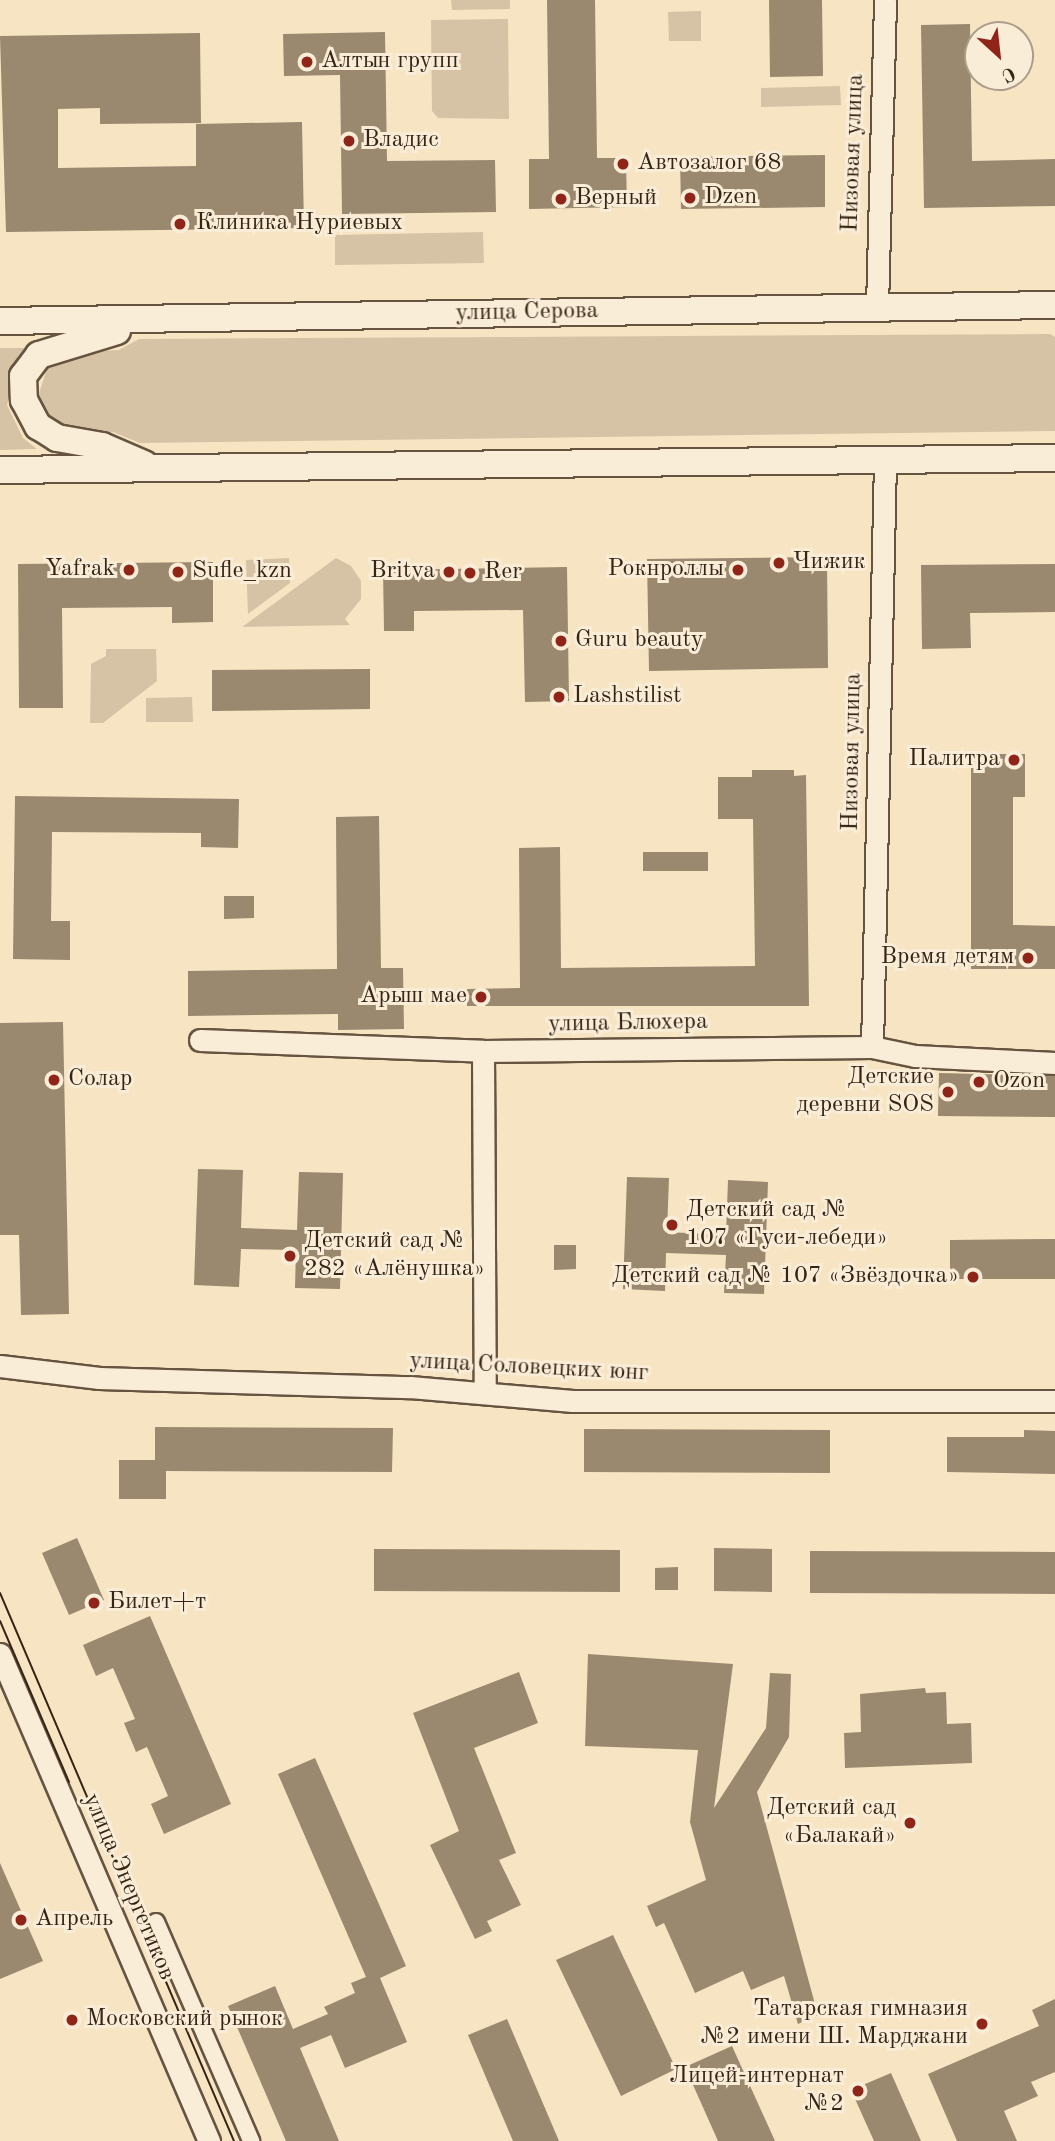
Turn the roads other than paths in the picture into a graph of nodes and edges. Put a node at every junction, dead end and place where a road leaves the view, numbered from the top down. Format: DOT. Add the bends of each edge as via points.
graph roads {
  1 [pos="885,0"];
  2 [pos="1026,305"];
  3 [pos="1055,305"];
  4 [pos="877,307"];
  5 [pos="1055,312"];
  6 [pos="0,321"];
  7 [pos="153,321"];
  8 [pos="1055,449"];
  9 [pos="1042,458"];
  10 [pos="885,459"];
  11 [pos="153,468"];
  12 [pos="0,470"];
  13 [pos="200,1040"];
  14 [pos="872,1047"];
  15 [pos="483,1051"];
  16 [pos="1055,1063"];
  17 [pos="0,1366"];
  18 [pos="485,1393"];
  19 [pos="1055,1401"];
  20 [pos="0,1654"];
  21 [pos="156,1922"];
  22 [pos="209,2141"];
  23 [pos="251,2141"];
  1 -- 4 [label="street, Низовая улица"];
  2 -- 3 [label="street, улица Серова"];
  2 -- 4 [label="street, улица Серова"];
  2 -- 5 [label="street"];
  4 -- 7 [label="street, улица Серова"];
  6 -- 7 [label="street, улица Серова"];
  7 -- 11 [label="street" via="50,348 30,364 22,389 38,426 57,438 102,446"];
  8 -- 9 [label="street"];
  9 -- 10 [label="street"];
  10 -- 11 [label="street"];
  10 -- 14 [label="street, Низовая улица"];
  11 -- 12 [label="street"];
  13 -- 15 [label="street, улица Блюхера"];
  14 -- 15 [label="street, улица Блюхера"];
  14 -- 16 [label="street, улица Блюхера" via="915,1056"];
  15 -- 18 [label="street"];
  17 -- 18 [label="street, улица Соловецких юнг" via="99,1378"];
  18 -- 19 [label="street, улица Соловецких юнг" via="616,1401"];
  20 -- 22 [label="street, улица Энергетиков"];
  21 -- 23 [label="street, улица Энергетиков"];
}
